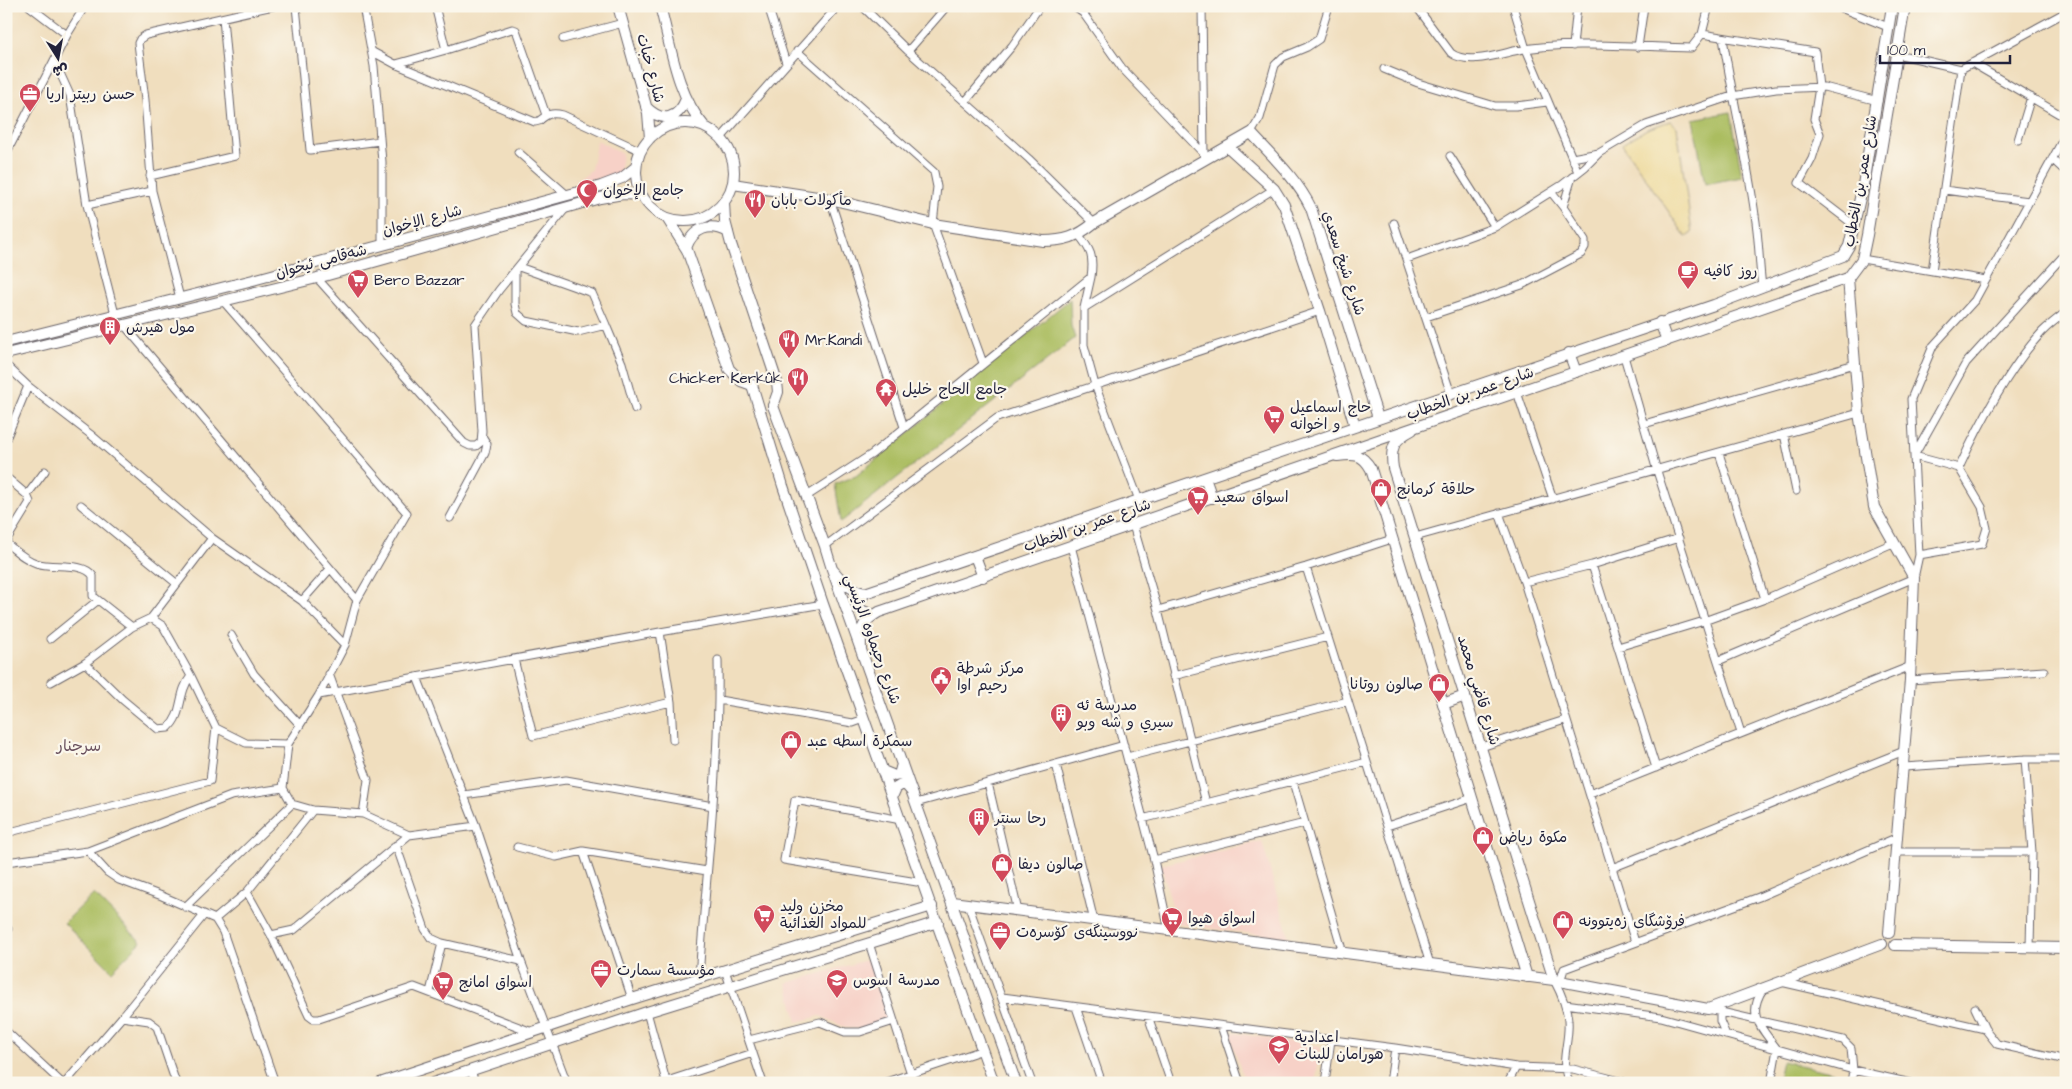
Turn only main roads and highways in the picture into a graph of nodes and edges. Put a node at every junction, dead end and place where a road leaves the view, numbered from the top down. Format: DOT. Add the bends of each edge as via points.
graph roads {
  1 [pos="618,6"];
  2 [pos="660,6"];
  3 [pos="1892,6"];
  4 [pos="1905,6"];
  5 [pos="686,99"];
  6 [pos="646,107"];
  7 [pos="704,126"];
  8 [pos="650,138"];
  9 [pos="1228,147"];
  10 [pos="636,167"];
  11 [pos="617,181"];
  12 [pos="733,184"];
  13 [pos="623,194"];
  14 [pos="641,194"];
  15 [pos="724,202"];
  16 [pos="667,218"];
  17 [pos="728,232"];
  18 [pos="686,248"];
  19 [pos="1848,278"];
  20 [pos="253,280"];
  21 [pos="257,293"];
  22 [pos="1660,322"];
  23 [pos="1667,341"];
  24 [pos="6,342"];
  25 [pos="1569,353"];
  26 [pos="6,354"];
  27 [pos="1576,372"];
  28 [pos="1378,418"];
  29 [pos="1425,424"];
  30 [pos="1355,426"];
  31 [pos="1328,458"];
  32 [pos="1205,478"];
  33 [pos="1212,498"];
  34 [pos="975,556"];
  35 [pos="832,569"];
  36 [pos="983,576"];
  37 [pos="864,593"];
  38 [pos="874,615"];
  39 [pos="861,650"];
  40 [pos="1465,696"];
  41 [pos="1443,704"];
  42 [pos="902,764"];
  43 [pos="883,771"];
  44 [pos="912,792"];
  45 [pos="892,798"];
  46 [pos="952,902"];
  47 [pos="932,906"];
  48 [pos="916,911"];
  49 [pos="938,922"];
  50 [pos="923,927"];
  51 [pos="1889,933"];
  52 [pos="1882,944"];
  53 [pos="1895,945"];
  54 [pos="2065,952"];
  55 [pos="1527,977"];
  56 [pos="1557,981"];
  57 [pos="380,1083"];
  58 [pos="434,1083"];
  59 [pos="994,1083"];
  60 [pos="1016,1083"];
  1 -- 6 [label="main road, شارع خبات"];
  2 -- 5 [label="main road, شارع خبات"];
  3 -- 22 [label="main road, شارع عمر بن الخطاب" via="1854,225 1843,256"];
  4 -- 19 [label="main road, شارع عمر بن الخطاب" via="1862,259"];
  5 -- 6 [label="main road" via="681,110 673,116 662,118"];
  5 -- 7 [label="main road, شارع خبات"];
  6 -- 8 [label="main road, شارع خبات"];
  7 -- 8 [label="main road" via="677,123 660,129"];
  7 -- 12 [label="main road" via="727,146 734,164"];
  8 -- 10 [label="main road"];
  9 -- 12 [label="main road" via="1204,157 1062,241 1043,241 934,224 830,199"];
  9 -- 28 [label="main road, شارع شيخ سعدي" via="1251,133 1305,195"];
  9 -- 30 [label="main road" via="1274,189 1284,205"];
  10 -- 11 [label="main road, شارع الإخوان"];
  10 -- 14 [label="main road"];
  11 -- 13 [label="main road" via="624,186"];
  11 -- 20 [label="main road, شارع الإخوان"];
  12 -- 15 [label="main road"];
  13 -- 14 [label="main road, شەقامی ئیخوان"];
  13 -- 21 [label="main road, شەقامی ئیخوان"];
  14 -- 16 [label="main road" via="652,208"];
  15 -- 16 [label="main road" via="710,214 692,221"];
  15 -- 17 [label="main road, شارع رحيماوه الرئيسي"];
  16 -- 18 [label="main road"];
  17 -- 18 [label="main road" via="712,226 702,228 689,240"];
  17 -- 35 [label="main road, شارع رحيماوه الرئيسي" via="776,377 778,392 773,406"];
  18 -- 43 [label="main road" via="729,369 740,381 752,384 783,486"];
  19 -- 23 [label="main road, شارع عمر بن الخطاب"];
  19 -- 51 [label="main road" via="1859,413 1874,507 1914,578 1904,767"];
  20 -- 21 [label="main road"];
  20 -- 24 [label="main road, شارع الإخوان"];
  21 -- 26 [label="main road, شەقامی ئیخوان"];
  22 -- 23 [label="main road"];
  22 -- 25 [label="main road, شارع عمر بن الخطاب"];
  23 -- 27 [label="main road, شارع عمر بن الخطاب"];
  25 -- 27 [label="main road"];
  25 -- 28 [label="main road, شارع عمر بن الخطاب"];
  27 -- 29 [label="main road, شارع عمر بن الخطاب"];
  28 -- 30 [label="main road, شارع عمر بن الخطاب"];
  29 -- 31 [label="main road, شارع عمر بن الخطاب"];
  29 -- 40 [label="main road, شارع قاضي محمد" via="1399,438 1392,448 1393,468"];
  30 -- 32 [label="main road, شارع عمر بن الخطاب"];
  31 -- 33 [label="main road, شارع عمر بن الخطاب"];
  31 -- 41 [label="main road" via="1348,454 1365,459 1371,469"];
  32 -- 33 [label="main road"];
  32 -- 34 [label="main road, شارع عمر بن الخطاب"];
  33 -- 36 [label="main road, شارع عمر بن الخطاب"];
  34 -- 36 [label="main road"];
  34 -- 37 [label="main road, شارع عمر بن الخطاب"];
  35 -- 37 [label="main road" via="845,585"];
  35 -- 39 [label="main road, شارع رحيماوه الرئيسي"];
  36 -- 38 [label="main road, شارع عمر بن الخطاب"];
  37 -- 38 [label="main road" via="858,603 861,610"];
  38 -- 39 [label="main road" via="861,632"];
  39 -- 42 [label="main road, شارع رحيماوه الرئيسي"];
  40 -- 41 [label="main road"];
  40 -- 56 [label="main road, شارع قاضي محمد"];
  41 -- 55 [label="main road"];
  42 -- 43 [label="main road" via="899,775"];
  42 -- 44 [label="main road, شارع رحيماوه الرئيسي"];
  43 -- 45 [label="main road"];
  44 -- 45 [label="main road" via="906,785 900,785"];
  44 -- 46 [label="main road, شارع رحيماوه الرئيسي"];
  45 -- 47 [label="main road"];
  46 -- 55 [label="main road"];
  46 -- 60 [label="main road, شارع رحيماوه الرئيسي"];
  47 -- 48 [label="main road"];
  47 -- 49 [label="main road"];
  48 -- 50 [label="main road"];
  48 -- 57 [label="main road" via="632,999"];
  49 -- 50 [label="main road"];
  49 -- 59 [label="main road"];
  50 -- 58 [label="main road" via="646,1012"];
  51 -- 52 [label="main road" via="1882,936"];
  51 -- 53 [label="main road" via="1896,939"];
  52 -- 53 [label="main road" via="1889,948"];
  52 -- 56 [label="main road" via="1708,1009"];
  53 -- 54 [label="main road" via="2030,948"];
  55 -- 56 [label="main road"];
}
